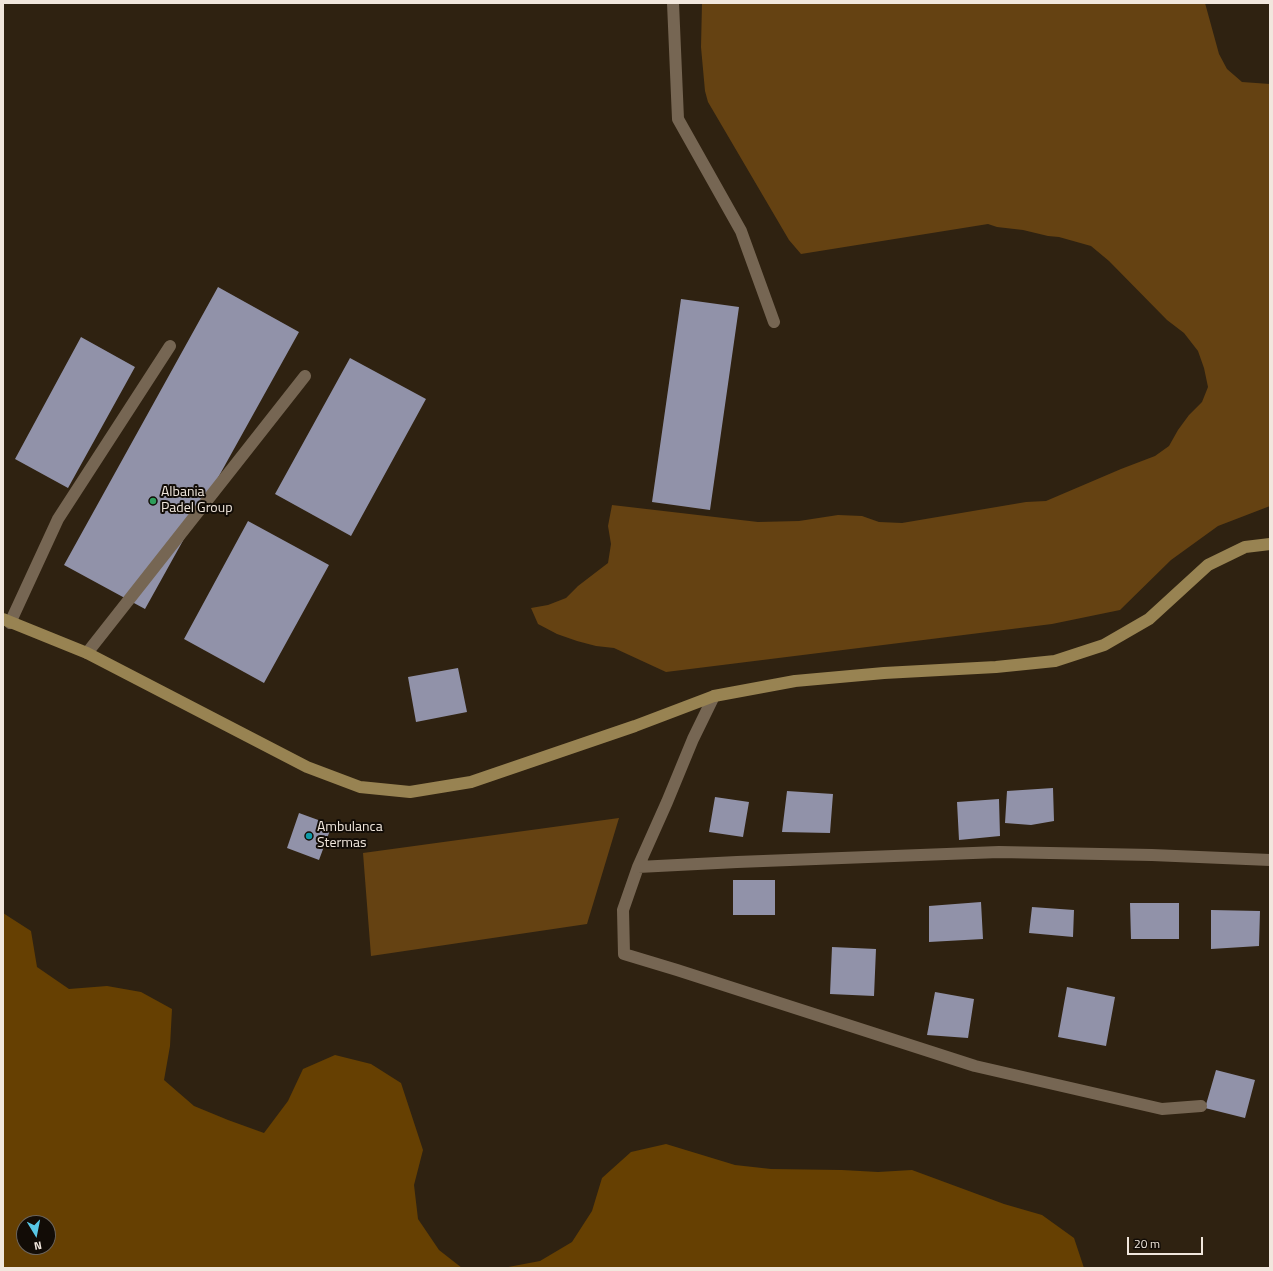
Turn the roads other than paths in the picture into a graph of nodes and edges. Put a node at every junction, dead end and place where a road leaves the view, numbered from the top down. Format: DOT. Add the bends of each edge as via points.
graph roads {
  1 [pos="673,3"];
  2 [pos="774,322"];
  3 [pos="170,346"];
  4 [pos="305,376"];
  5 [pos="1270,544"];
  6 [pos="7,621"];
  7 [pos="87,653"];
  8 [pos="714,696"];
  9 [pos="1270,860"];
  10 [pos="638,868"];
  11 [pos="1201,1106"];
  1 -- 2 [label="street" via="678,119 740,231"];
  3 -- 6 [label="street" via="58,518"];
  4 -- 7 [label="street"];
  5 -- 8 [label="main road" via="1245,547 1208,565 1149,620 1104,645 1055,661 795,681"];
  6 -- 7 [label="main road"];
  7 -- 8 [label="main road" via="307,768 360,787 410,792 471,782"];
  8 -- 10 [label="street"];
  9 -- 10 [label="street" via="999,852"];
  10 -- 11 [label="street" via="623,910 624,954 975,1066 1162,1109"];
}
